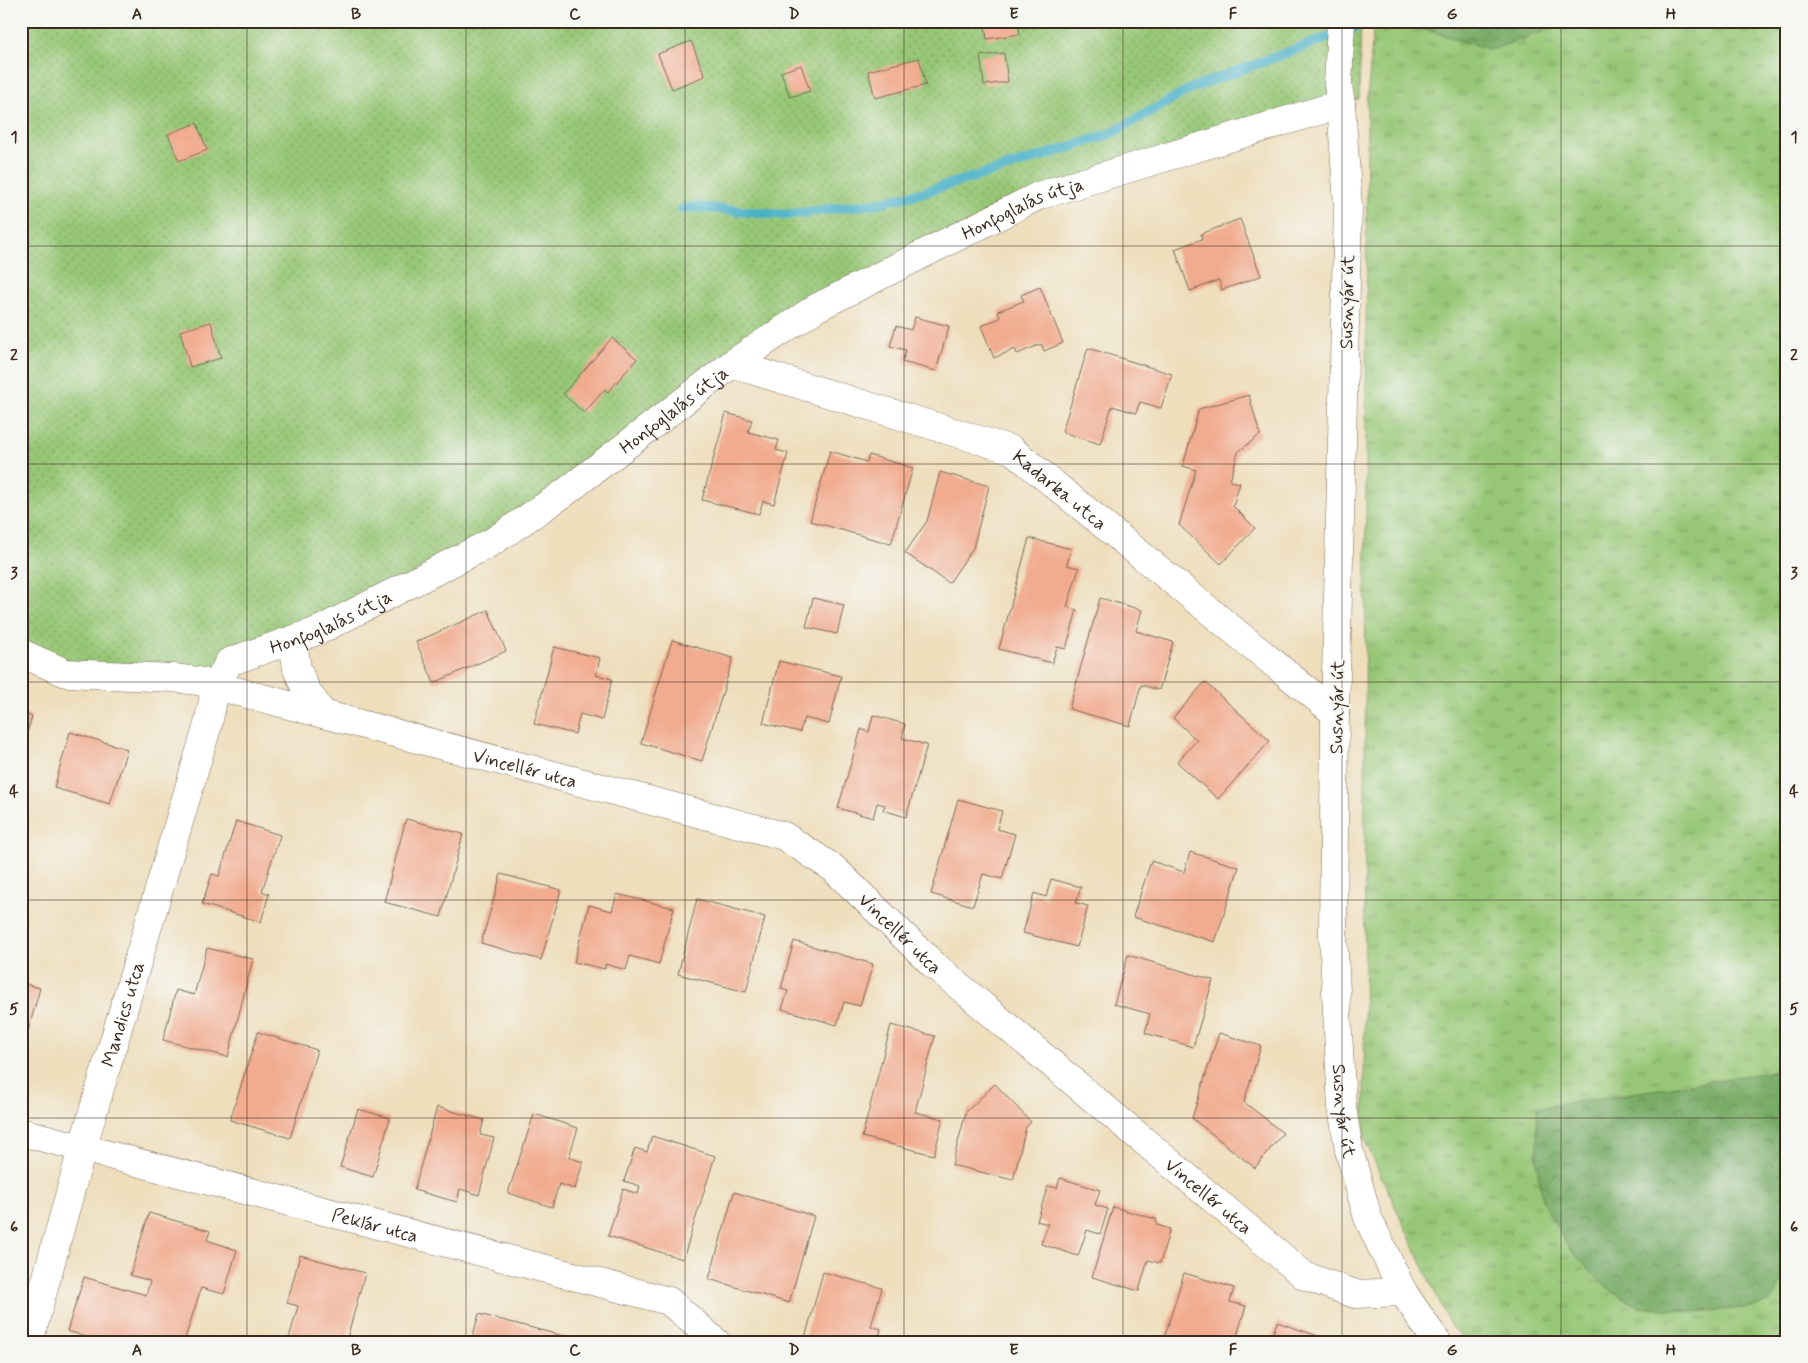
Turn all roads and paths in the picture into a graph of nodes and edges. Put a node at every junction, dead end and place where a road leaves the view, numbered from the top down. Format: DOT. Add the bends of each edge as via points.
graph roads {
  1 [pos="1341,21"];
  2 [pos="1341,104"];
  3 [pos="732,364"];
  4 [pos="293,640"];
  5 [pos="21,653"];
  6 [pos="216,686"];
  7 [pos="322,713"];
  8 [pos="1335,713"];
  9 [pos="21,1132"];
  10 [pos="82,1149"];
  11 [pos="1402,1292"];
  12 [pos="29,1342"];
  13 [pos="716,1342"];
  14 [pos="1437,1342"];
  1 -- 2 [label="street, Susnyár út" via="1338,84"];
  2 -- 3 [label="street, Honfoglalás útja" via="1038,196 816,308"];
  2 -- 8 [label="street, Susnyár út" via="1348,206"];
  3 -- 4 [label="street, Honfoglalás útja" via="563,494 492,542 320,630"];
  3 -- 8 [label="street, Kadarka utca" via="1012,450"];
  4 -- 6 [label="street, Honfoglalás útja" via="229,662"];
  4 -- 7 [label="street" via="300,676"];
  5 -- 6 [label="street" via="66,673 173,678"];
  6 -- 7 [label="street, Vincellér utca"];
  6 -- 10 [label="street, Mandics utca" via="208,724"];
  7 -- 11 [label="street, Vincellér utca" via="784,836 834,868 934,965 1305,1276 1355,1294"];
  8 -- 11 [label="street, Susnyár út" via="1333,934 1342,1106 1349,1150 1368,1218"];
  9 -- 10 [label="street, Peklár utca"];
  10 -- 12 [label="street, Mandics utca"];
  10 -- 13 [label="street, Peklár utca" via="669,1301"];
  11 -- 14 [label="street, Susnyár út"];
}
